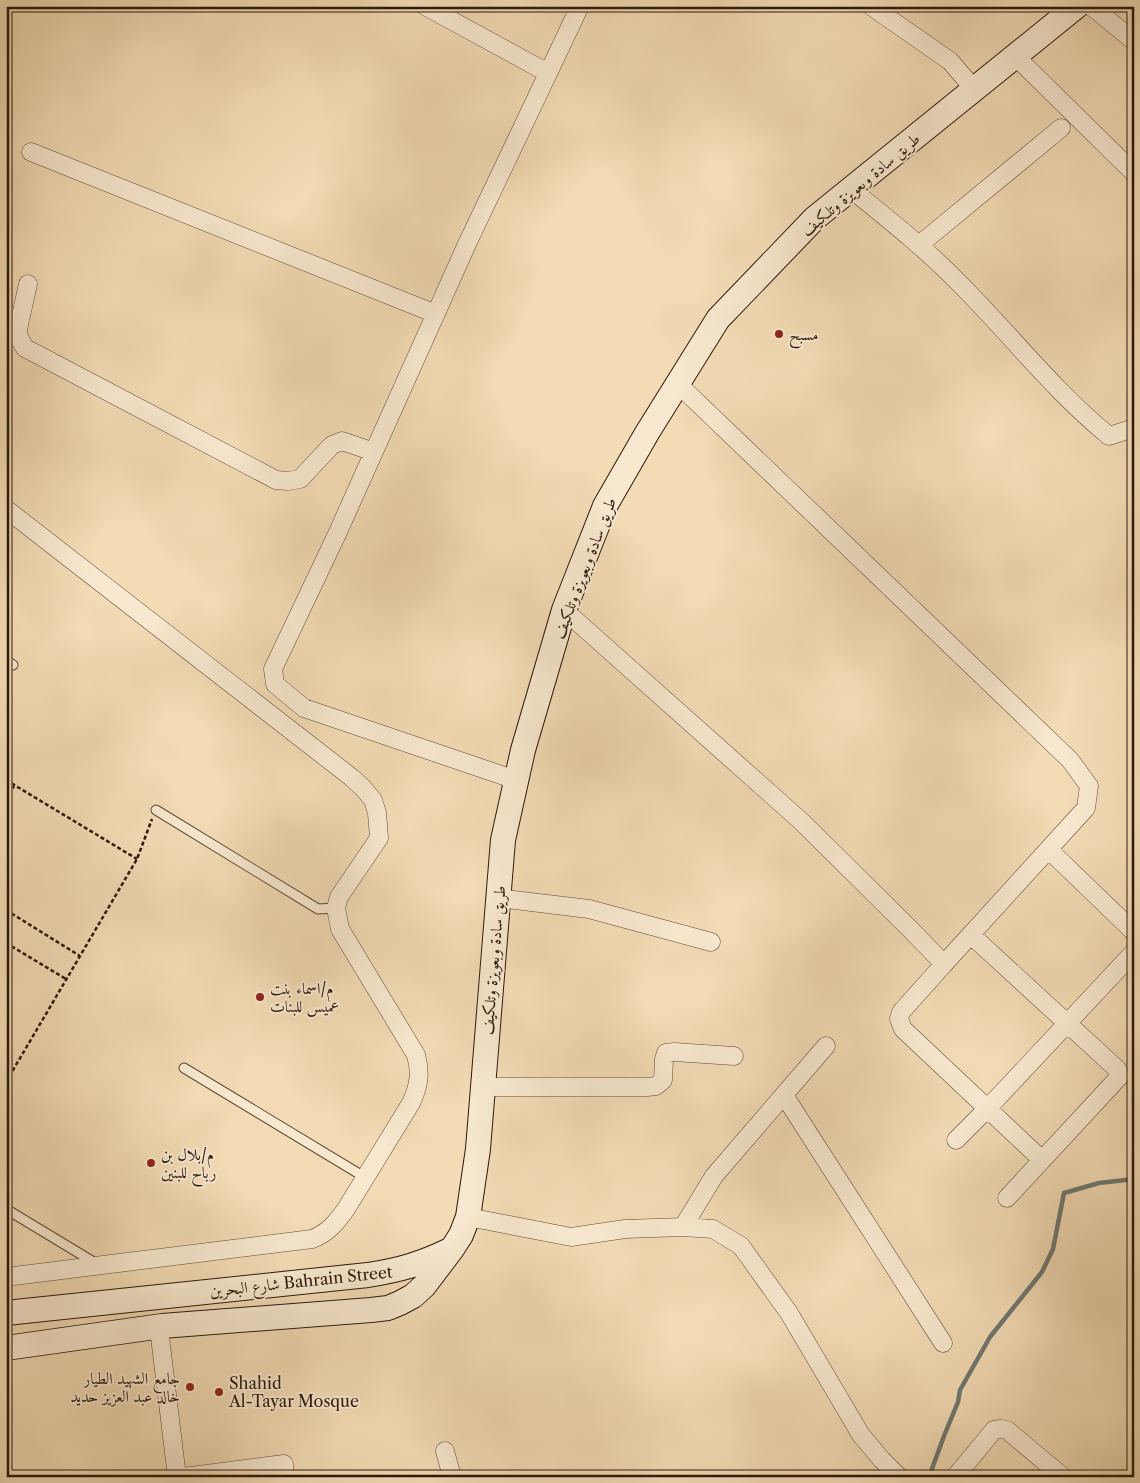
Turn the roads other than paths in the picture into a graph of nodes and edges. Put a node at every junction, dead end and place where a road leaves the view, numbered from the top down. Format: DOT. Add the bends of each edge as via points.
graph roads {
  1 [pos="425,6"];
  2 [pos="580,6"];
  3 [pos="871,6"];
  4 [pos="1077,6"];
  5 [pos="1091,6"];
  6 [pos="1134,41"];
  7 [pos="1015,56"];
  8 [pos="548,73"];
  9 [pos="974,89"];
  10 [pos="1061,128"];
  11 [pos="31,152"];
  12 [pos="1134,172"];
  13 [pos="850,189"];
  14 [pos="920,244"];
  15 [pos="28,284"];
  16 [pos="436,314"];
  17 [pos="678,384"];
  18 [pos="1134,428"];
  19 [pos="374,452"];
  20 [pos="6,509"];
  21 [pos="564,610"];
  22 [pos="516,780"];
  23 [pos="156,810"];
  24 [pos="1049,850"];
  25 [pos="498,898"];
  26 [pos="336,908"];
  27 [pos="1134,932"];
  28 [pos="971,935"];
  29 [pos="711,942"];
  30 [pos="1134,952"];
  31 [pos="944,964"];
  32 [pos="1067,1024"];
  33 [pos="826,1046"];
  34 [pos="734,1056"];
  35 [pos="184,1068"];
  36 [pos="483,1087"];
  37 [pos="784,1095"];
  38 [pos="987,1109"];
  39 [pos="956,1140"];
  40 [pos="1042,1160"];
  41 [pos="366,1178"];
  42 [pos="1007,1198"];
  43 [pos="6,1209"];
  44 [pos="468,1217"];
  45 [pos="683,1227"];
  46 [pos="452,1249"];
  47 [pos="100,1265"];
  48 [pos="6,1277"];
  49 [pos="333,1278"];
  50 [pos="330,1313"];
  51 [pos="6,1314"];
  52 [pos="162,1326"];
  53 [pos="943,1343"];
  54 [pos="8,1348"];
  55 [pos="445,1451"];
  56 [pos="177,1477"];
  57 [pos="183,1477"];
  58 [pos="285,1477"];
  59 [pos="452,1477"];
  60 [pos="899,1477"];
  61 [pos="955,1477"];
  62 [pos="1063,1477"];
  1 -- 8 [label="street"];
  2 -- 8 [label="street"];
  3 -- 9 [label="street" via="950,61"];
  4 -- 7 [label="main road, طريق سادة وبعويزة وتلكيف"];
  5 -- 6 [label="street"];
  7 -- 9 [label="main road, طريق سادة وبعويزة وتلكيف"];
  7 -- 12 [label="street"];
  8 -- 16 [label="street"];
  9 -- 13 [label="main road, طريق سادة وبعويزة وتلكيف"];
  10 -- 14 [label="street"];
  11 -- 16 [label="street"];
  13 -- 14 [label="street"];
  13 -- 17 [label="main road, طريق سادة وبعويزة وتلكيف" via="815,218 718,319"];
  14 -- 18 [label="street" via="1084,415 1109,436"];
  15 -- 19 [label="street" via="18,329 25,348 276,480 300,479 332,445 342,441"];
  16 -- 19 [label="street"];
  17 -- 21 [label="main road, طريق سادة وبعويزة وتلكيف" via="606,506"];
  17 -- 24 [label="street" via="1070,760 1089,786 1086,808"];
  19 -- 22 [label="street" via="273,669 276,684 304,708"];
  20 -- 26 [label="street" via="363,788 373,800 379,838 344,888"];
  21 -- 22 [label="main road, طريق سادة وبعويزة وتلكيف"];
  21 -- 31 [label="street" via="802,822"];
  22 -- 25 [label="main road, طريق سادة وبعويزة وتلكيف" via="503,840"];
  23 -- 26 [label="lane" via="318,909"];
  24 -- 27 [label="street"];
  24 -- 28 [label="street"];
  25 -- 29 [label="street" via="589,910"];
  25 -- 36 [label="main road, طريق سادة وبعويزة وتلكيف"];
  26 -- 41 [label="street" via="346,940 416,1055 419,1066 417,1092"];
  28 -- 31 [label="street"];
  28 -- 32 [label="street"];
  30 -- 32 [label="street"];
  31 -- 38 [label="street" via="901,1012 899,1019 903,1029"];
  32 -- 38 [label="street"];
  32 -- 40 [label="street" via="1117,1069 1120,1076"];
  33 -- 37 [label="street"];
  34 -- 36 [label="street" via="666,1054 663,1080 647,1088"];
  35 -- 41 [label="lane"];
  36 -- 44 [label="main road, طريق سادة وبعويزة وتلكيف"];
  37 -- 45 [label="street" via="714,1176"];
  37 -- 53 [label="street"];
  38 -- 39 [label="street"];
  38 -- 40 [label="street"];
  40 -- 42 [label="street"];
  41 -- 47 [label="street" via="337,1222 312,1239"];
  43 -- 47 [label="lane"];
  44 -- 45 [label="street" via="571,1237 625,1229"];
  44 -- 46 [label="main road, طريق سادة وبعويزة وتلكيف"];
  45 -- 60 [label="street" via="713,1229 742,1246 788,1313 862,1435"];
  46 -- 49 [label="main road, شارع البحرين Bahrain Street" via="406,1268"];
  46 -- 50 [label="main road, شارع البحرين Bahrain Street" via="424,1286 400,1303 388,1308"];
  47 -- 48 [label="street"];
  49 -- 50 [label="main road" via="344,1287 346,1294"];
  49 -- 51 [label="main road, شارع البحرين Bahrain Street"];
  50 -- 52 [label="main road, شارع البحرين Bahrain Street"];
  51 -- 54 [label="main road" via="17,1326 18,1333"];
  52 -- 54 [label="main road, شارع البحرين Bahrain Street"];
  52 -- 56 [label="street" via="160,1337"];
  55 -- 59 [label="street"];
  57 -- 58 [label="street" via="284,1464"];
  61 -- 62 [label="street" via="994,1430 1001,1429 1007,1430"];
}
